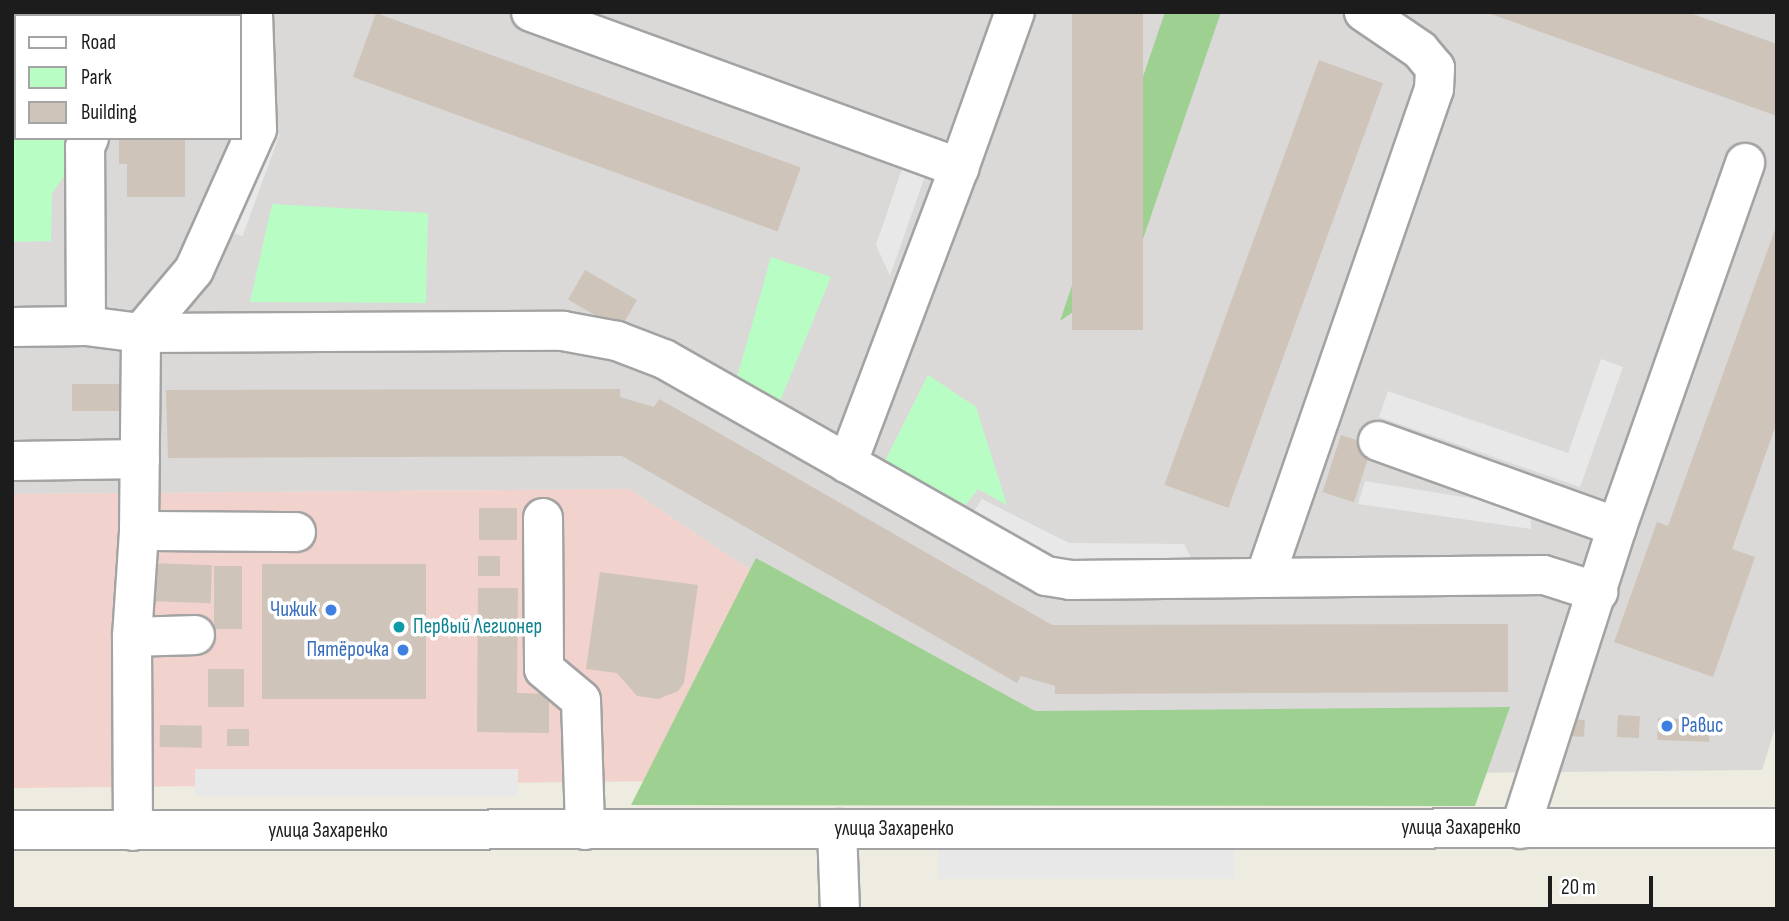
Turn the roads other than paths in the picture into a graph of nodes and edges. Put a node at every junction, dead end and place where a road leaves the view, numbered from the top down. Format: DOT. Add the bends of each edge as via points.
graph roads {
  1 [pos="253,12"];
  2 [pos="531,12"];
  3 [pos="1016,12"];
  4 [pos="1364,12"];
  5 [pos="88,140"];
  6 [pos="1745,163"];
  7 [pos="959,168"];
  8 [pos="86,326"];
  9 [pos="12,327"];
  10 [pos="141,333"];
  11 [pos="1378,441"];
  12 [pos="140,459"];
  13 [pos="12,461"];
  14 [pos="847,464"];
  15 [pos="543,518"];
  16 [pos="1617,527"];
  17 [pos="139,531"];
  18 [pos="296,532"];
  19 [pos="1265,577"];
  20 [pos="1598,592"];
  21 [pos="195,635"];
  22 [pos="132,637"];
  23 [pos="1777,828"];
  24 [pos="837,829"];
  25 [pos="1520,829"];
  26 [pos="12,830"];
  27 [pos="585,830"];
  28 [pos="133,831"];
  29 [pos="840,909"];
  1 -- 10 [label="street" via="257,128 194,270"];
  2 -- 7 [label="street"];
  3 -- 7 [label="street"];
  4 -- 19 [label="street" via="1420,50 1435,68 1434,89"];
  5 -- 8 [label="street"];
  6 -- 16 [label="street"];
  7 -- 14 [label="street"];
  8 -- 9 [label="street"];
  8 -- 10 [label="street"];
  10 -- 12 [label="street"];
  10 -- 14 [label="street" via="576,334 617,341 664,359"];
  11 -- 16 [label="street"];
  12 -- 13 [label="street"];
  12 -- 17 [label="street"];
  14 -- 19 [label="street" via="1046,576 1070,580"];
  15 -- 27 [label="street" via="544,669 581,700"];
  16 -- 20 [label="street"];
  17 -- 18 [label="street"];
  17 -- 22 [label="street"];
  19 -- 20 [label="street" via="1544,575"];
  20 -- 25 [label="street"];
  21 -- 22 [label="street"];
  22 -- 28 [label="street"];
  23 -- 25 [label="street, улица Захаренко"];
  24 -- 25 [label="street, улица Захаренко"];
  24 -- 27 [label="street, улица Захаренко"];
  24 -- 29 [label="street"];
  26 -- 28 [label="street, улица Захаренко"];
  27 -- 28 [label="street, улица Захаренко"];
}
